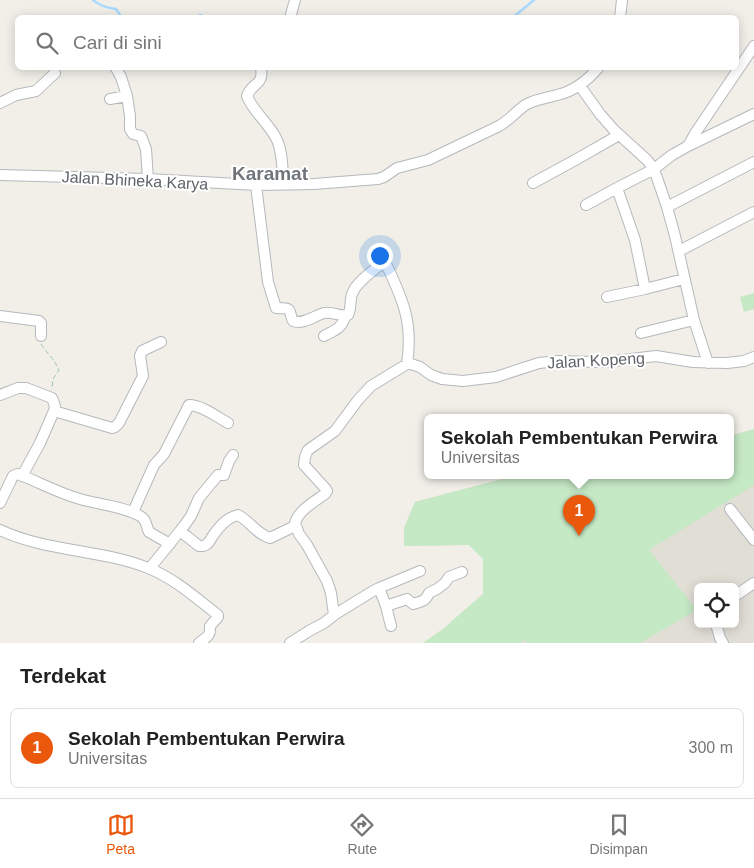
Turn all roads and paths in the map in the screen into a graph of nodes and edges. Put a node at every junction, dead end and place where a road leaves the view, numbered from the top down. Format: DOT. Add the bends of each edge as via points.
graph roads {
  1 [pos="295,0"];
  2 [pos="622,0"];
  3 [pos="291,15"];
  4 [pos="620,15"];
  5 [pos="754,46"];
  6 [pos="739,68"];
  7 [pos="117,70"];
  8 [pos="261,70"];
  9 [pos="596,70"];
  10 [pos="738,70"];
  11 [pos="55,73"];
  12 [pos="580,86"];
  13 [pos="127,96"];
  14 [pos="110,99"];
  15 [pos="0,103"];
  16 [pos="754,114"];
  17 [pos="619,135"];
  18 [pos="688,146"];
  19 [pos="754,162"];
  20 [pos="654,169"];
  21 [pos="0,175"];
  22 [pos="148,178"];
  23 [pos="533,183"];
  24 [pos="256,185"];
  25 [pos="284,185"];
  26 [pos="617,188"];
  27 [pos="586,205"];
  28 [pos="668,207"];
  29 [pos="754,212"];
  30 [pos="679,251"];
  31 [pos="684,279"];
  32 [pos="645,288"];
  33 [pos="607,297"];
  34 [pos="0,316"];
  35 [pos="345,316"];
  36 [pos="694,320"];
  37 [pos="641,333"];
  38 [pos="40,336"];
  39 [pos="324,336"];
  40 [pos="161,342"];
  41 [pos="45,349"];
  42 [pos="754,358"];
  43 [pos="708,363"];
  44 [pos="407,364"];
  45 [pos="0,395"];
  46 [pos="52,398"];
  47 [pos="54,411"];
  48 [pos="228,423"];
  49 [pos="233,455"];
  50 [pos="22,476"];
  51 [pos="0,503"];
  52 [pos="730,509"];
  53 [pos="132,512"];
  54 [pos="295,526"];
  55 [pos="0,530"];
  56 [pos="180,531"];
  57 [pos="754,540"];
  58 [pos="170,544"];
  59 [pos="150,568"];
  60 [pos="420,571"];
  61 [pos="462,572"];
  62 [pos="754,583"];
  63 [pos="379,588"];
  64 [pos="739,593"];
  65 [pos="386,606"];
  66 [pos="334,614"];
  67 [pos="391,626"];
  68 [pos="717,628"];
  69 [pos="199,643"];
  70 [pos="290,643"];
  71 [pos="723,643"];
  1 -- 3 [label="street"];
  2 -- 4 [label="street"];
  5 -- 6 [label="street"];
  7 -- 13 [label="street"];
  8 -- 25 [label="street" via="261,78 247,96 278,140"];
  9 -- 12 [label="street, Jalan Bhineka Karya"];
  10 -- 18 [label="street"];
  11 -- 15 [label="street" via="36,91 16,95"];
  12 -- 17 [label="street"];
  12 -- 25 [label="street, Jalan Bhineka Karya" via="527,104 500,126 428,160 397,168 384,177"];
  13 -- 14 [label="street"];
  13 -- 22 [label="street" via="130,129 133,134 141,136 146,149"];
  16 -- 18 [label="street"];
  17 -- 20 [label="street"];
  17 -- 23 [label="street"];
  18 -- 20 [label="street"];
  19 -- 28 [label="street"];
  20 -- 26 [label="street"];
  20 -- 28 [label="street"];
  21 -- 22 [label="street, Jalan Bhineka Karya"];
  22 -- 24 [label="street, Jalan Bhineka Karya"];
  24 -- 25 [label="street, Jalan Bhineka Karya"];
  24 -- 35 [label="street" via="268,282 276,308 287,308 293,321 298,322 328,312"];
  26 -- 27 [label="street"];
  26 -- 32 [label="street" via="635,240"];
  28 -- 30 [label="street"];
  29 -- 30 [label="street"];
  30 -- 31 [label="street"];
  31 -- 32 [label="street"];
  31 -- 36 [label="street"];
  32 -- 33 [label="street"];
  34 -- 38 [label="street" via="38,321"];
  35 -- 39 [label="street" via="341,327"];
  35 -- 44 [label="street" via="350,312 356,286 381,264 386,265 407,317"];
  36 -- 37 [label="street"];
  36 -- 43 [label="street"];
  40 -- 47 [label="street" via="142,351 143,376 115,427"];
  41 -- 46 [label="path" via="59,370 53,379"];
  42 -- 43 [label="street, Jalan Kopeng"];
  43 -- 44 [label="street, Jalan Kopeng" via="656,356 615,362 557,360 496,377 463,381 432,376 420,367"];
  44 -- 54 [label="street" via="371,386 334,431 308,450 304,466 326,491 301,512"];
  45 -- 46 [label="street" via="26,388"];
  46 -- 47 [label="street"];
  47 -- 50 [label="street"];
  48 -- 53 [label="street" via="205,410 189,406 164,454 156,461"];
  49 -- 56 [label="street" via="224,475 218,475 199,498"];
  50 -- 51 [label="street" via="13,476"];
  50 -- 53 [label="street" via="62,494"];
  52 -- 57 [label="street"];
  53 -- 58 [label="street" via="145,520 149,532"];
  54 -- 56 [label="street" via="267,538 242,517 233,516 202,546"];
  54 -- 66 [label="street" via="327,581"];
  55 -- 59 [label="street" via="34,542 115,557"];
  56 -- 58 [label="street"];
  58 -- 59 [label="street"];
  59 -- 69 [label="street" via="169,577 218,615 210,626 209,635"];
  60 -- 63 [label="street"];
  61 -- 65 [label="street" via="449,577 422,602 413,604 408,600"];
  62 -- 64 [label="street"];
  63 -- 65 [label="street"];
  63 -- 66 [label="street"];
  65 -- 67 [label="street"];
  66 -- 70 [label="street"];
  68 -- 71 [label="street"];
}
